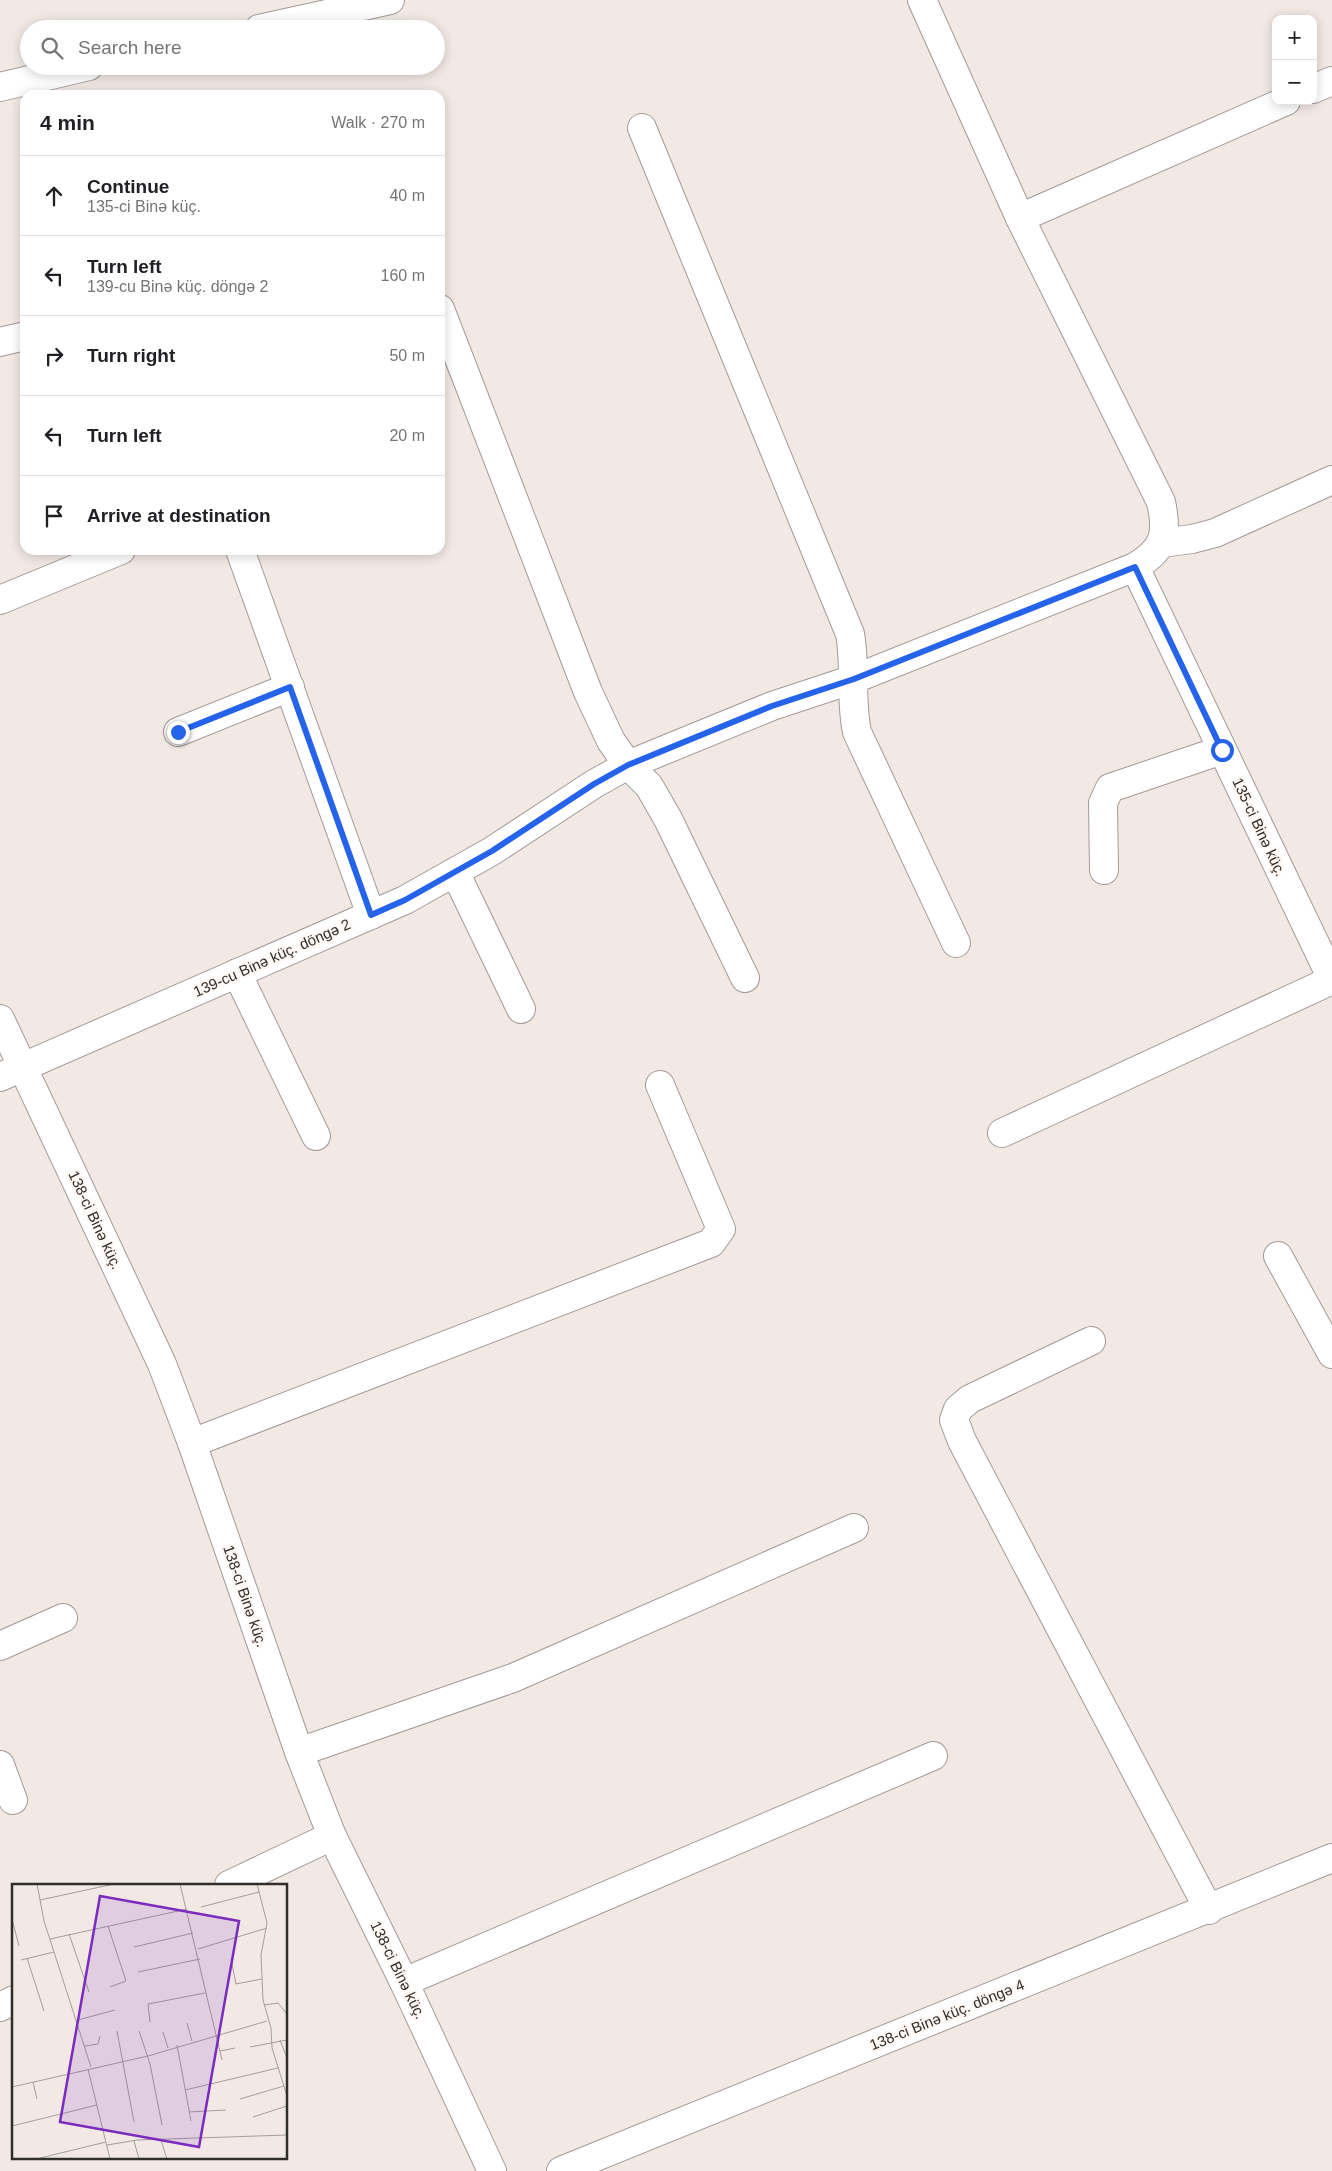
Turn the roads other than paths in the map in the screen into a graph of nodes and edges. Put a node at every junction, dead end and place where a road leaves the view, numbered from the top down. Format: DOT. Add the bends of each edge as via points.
graph roads {
  1 [pos="390,0"];
  2 [pos="922,0"];
  3 [pos="361,3"];
  4 [pos="294,20"];
  5 [pos="51,75"];
  6 [pos="1332,81"];
  7 [pos="0,87"];
  8 [pos="1317,87"];
  9 [pos="1277,105"];
  10 [pos="642,128"];
  11 [pos="1020,218"];
  12 [pos="445,322"];
  13 [pos="20,337"];
  14 [pos="0,342"];
  15 [pos="1332,480"];
  16 [pos="1162,542"];
  17 [pos="109,555"];
  18 [pos="242,555"];
  19 [pos="1135,567"];
  20 [pos="0,600"];
  21 [pos="854,679"];
  22 [pos="290,687"];
  23 [pos="178,732"];
  24 [pos="1222,750"];
  25 [pos="628,765"];
  26 [pos="1104,870"];
  27 [pos="455,872"];
  28 [pos="371,915"];
  29 [pos="956,943"];
  30 [pos="237,974"];
  31 [pos="745,978"];
  32 [pos="1332,979"];
  33 [pos="521,1010"];
  34 [pos="0,1019"];
  35 [pos="12,1072"];
  36 [pos="660,1085"];
  37 [pos="1002,1133"];
  38 [pos="316,1136"];
  39 [pos="1278,1256"];
  40 [pos="1091,1342"];
  41 [pos="1332,1354"];
  42 [pos="192,1443"];
  43 [pos="854,1528"];
  44 [pos="63,1618"];
  45 [pos="0,1646"];
  46 [pos="299,1752"];
  47 [pos="933,1756"];
  48 [pos="0,1765"];
  49 [pos="13,1800"];
  50 [pos="332,1836"];
  51 [pos="1332,1858"];
  52 [pos="231,1884"];
  53 [pos="1209,1910"];
  54 [pos="404,1982"];
  55 [pos="12,2001"];
  56 [pos="0,2007"];
  57 [pos="492,2171"];
  58 [pos="561,2171"];
  1 -- 3 [label="street"];
  2 -- 11 [label="street"];
  3 -- 4 [label="street"];
  5 -- 7 [label="street"];
  6 -- 8 [label="street"];
  9 -- 11 [label="street"];
  10 -- 21 [label="street" via="850,634"];
  11 -- 16 [label="street" via="1161,502 1166,524"];
  12 -- 25 [label="street" via="588,692 611,741"];
  13 -- 14 [label="street"];
  15 -- 16 [label="street" via="1215,533"];
  16 -- 19 [label="street, 139-cu Binə küç. döngə 2" via="1149,559"];
  17 -- 20 [label="street"];
  18 -- 22 [label="street"];
  19 -- 21 [label="street, 139-cu Binə küç. döngə 2"];
  19 -- 24 [label="street, 135-ci Binə küç."];
  21 -- 25 [label="street, 139-cu Binə küç. döngə 2" via="772,706"];
  21 -- 29 [label="street" via="852,710 856,732"];
  22 -- 23 [label="street"];
  22 -- 28 [label="street"];
  24 -- 26 [label="street" via="1110,788 1103,803"];
  24 -- 32 [label="street, 135-ci Binə küç."];
  25 -- 27 [label="street, 139-cu Binə küç. döngə 2"];
  25 -- 31 [label="street" via="649,786 668,820"];
  27 -- 28 [label="street, 139-cu Binə küç. döngə 2"];
  27 -- 33 [label="street"];
  28 -- 30 [label="street, 139-cu Binə küç. döngə 2"];
  30 -- 35 [label="street, 139-cu Binə küç. döngə 2"];
  30 -- 38 [label="street"];
  32 -- 37 [label="street"];
  34 -- 35 [label="street, 138-ci Binə küç."];
  35 -- 42 [label="street, 138-ci Binə küç." via="162,1364"];
  36 -- 42 [label="street" via="721,1229 711,1243"];
  39 -- 41 [label="street"];
  40 -- 53 [label="street" via="970,1399 958,1409 954,1420 966,1449"];
  42 -- 46 [label="street, 138-ci Binə küç."];
  43 -- 46 [label="street" via="513,1678"];
  44 -- 45 [label="street"];
  46 -- 50 [label="street, 138-ci Binə küç."];
  47 -- 54 [label="street"];
  48 -- 49 [label="street"];
  50 -- 52 [label="street"];
  50 -- 54 [label="street, 138-ci Binə küç."];
  51 -- 53 [label="street, 138-ci Binə küç. döngə 4"];
  53 -- 58 [label="street, 138-ci Binə küç. döngə 4"];
  54 -- 57 [label="street, 138-ci Binə küç."];
  55 -- 56 [label="street"];
}
